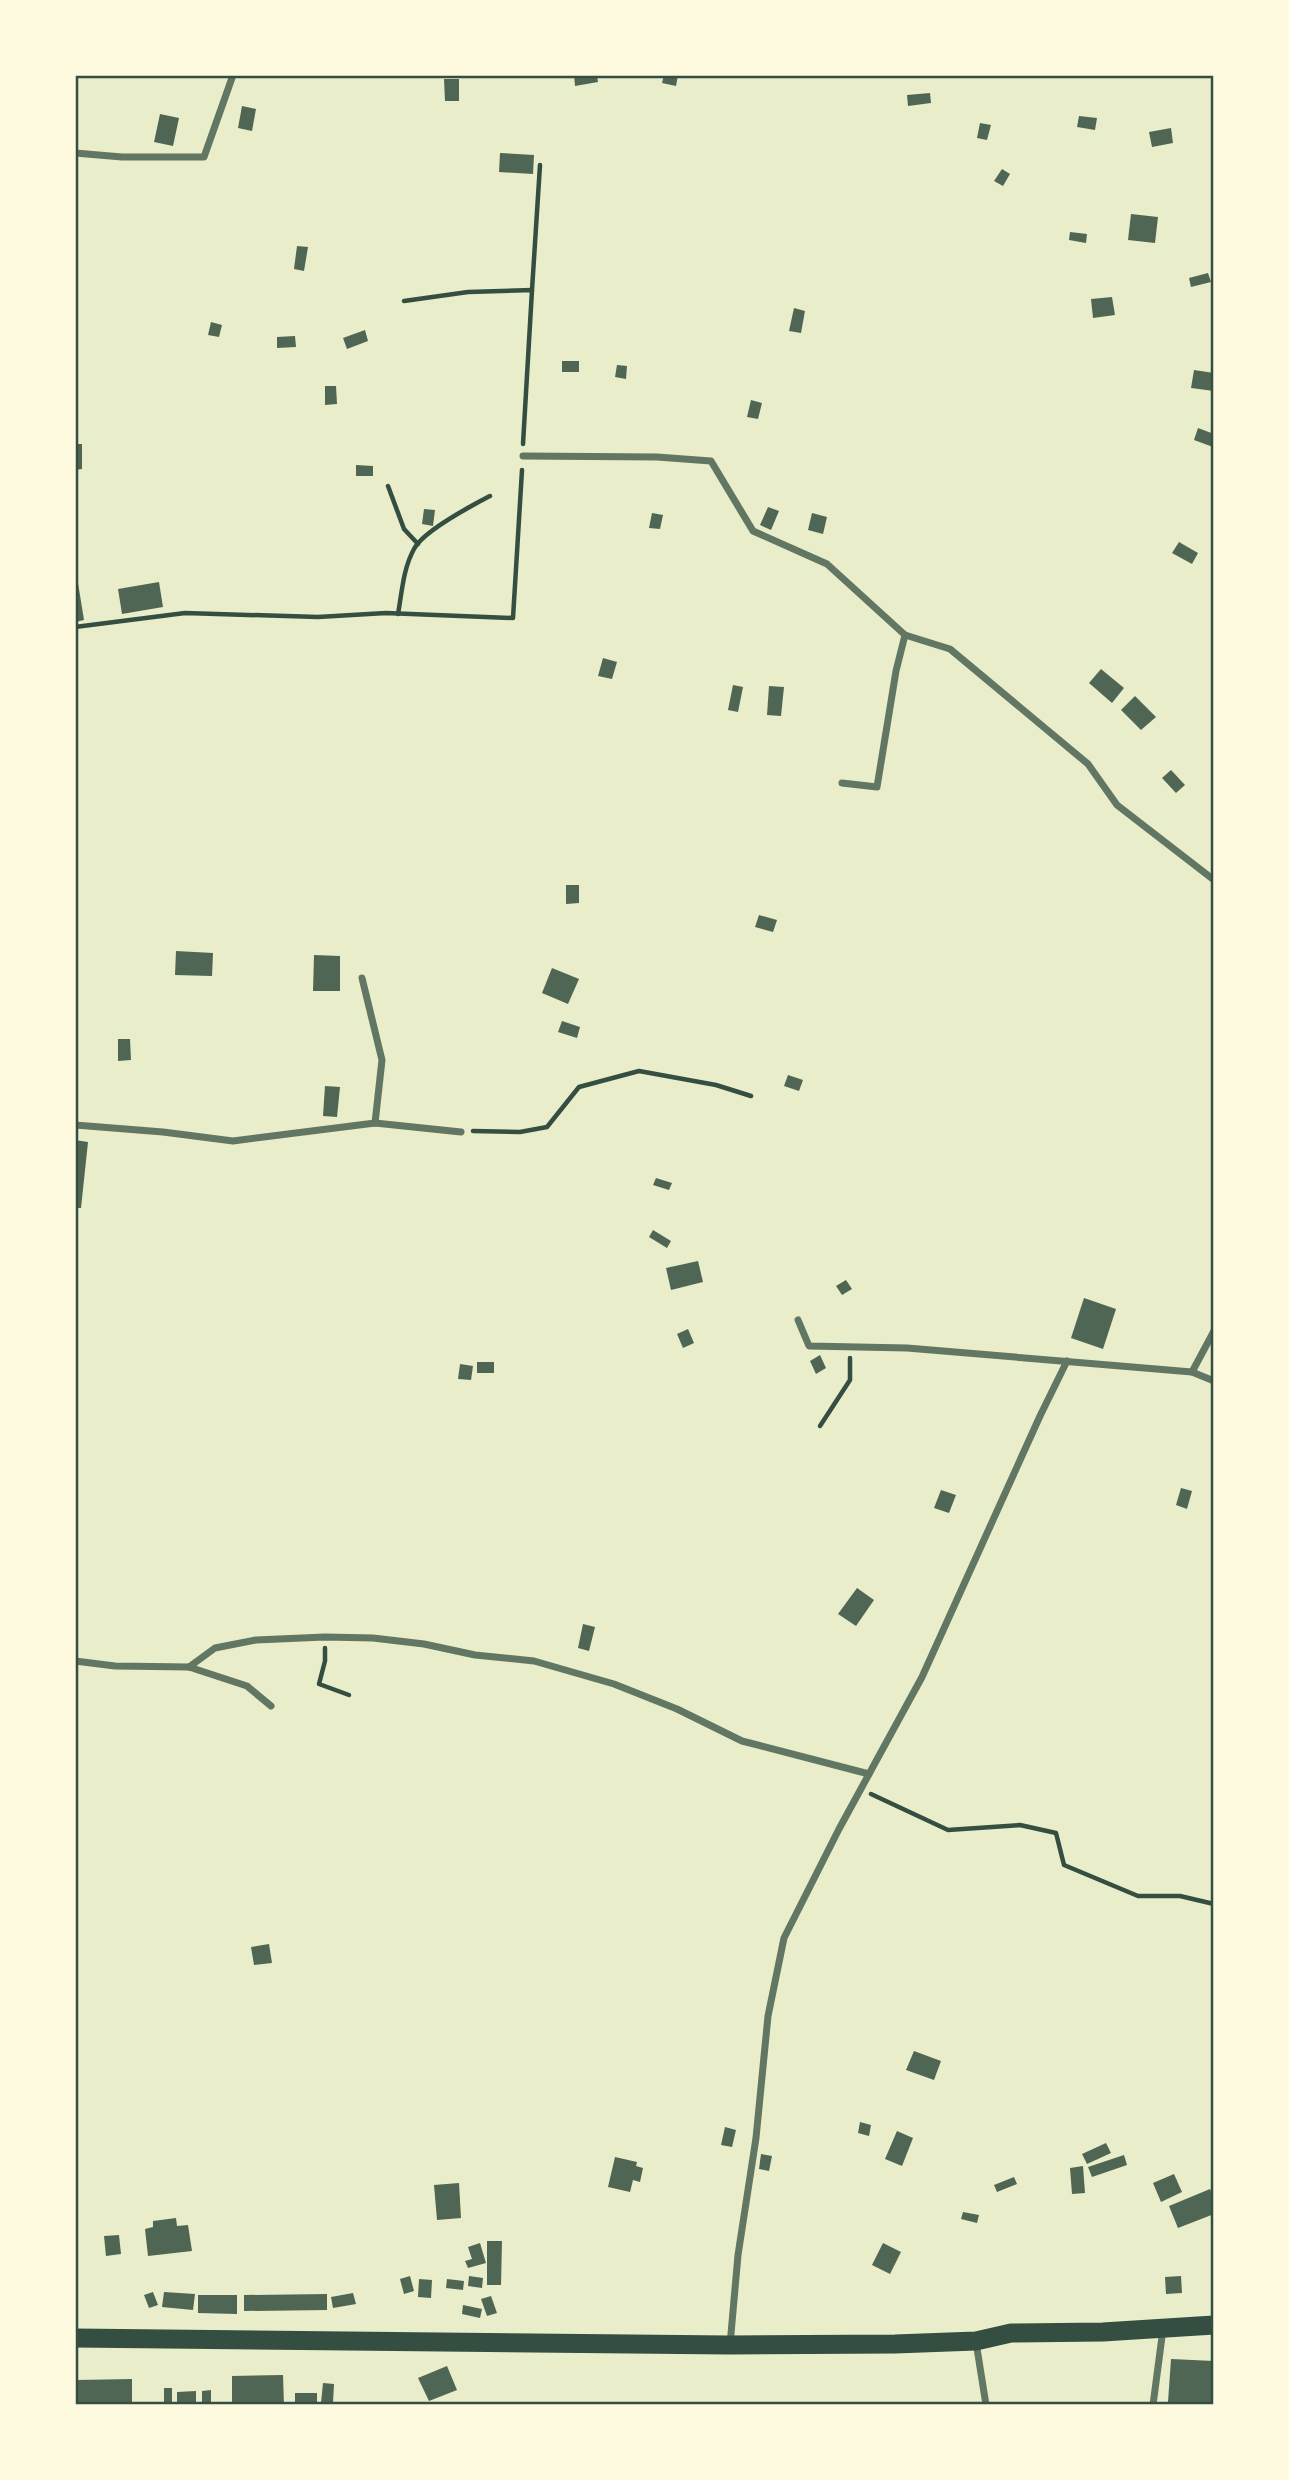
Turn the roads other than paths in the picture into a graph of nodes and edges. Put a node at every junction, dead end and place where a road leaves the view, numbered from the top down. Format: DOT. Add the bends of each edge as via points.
graph roads {
  1 [pos="233,75"];
  2 [pos="75,153"];
  3 [pos="523,456"];
  4 [pos="905,635"];
  5 [pos="842,783"];
  6 [pos="1214,880"];
  7 [pos="362,978"];
  8 [pos="375,1122"];
  9 [pos="75,1125"];
  10 [pos="461,1132"];
  11 [pos="798,1320"];
  12 [pos="1214,1331"];
  13 [pos="1067,1361"];
  14 [pos="1192,1372"];
  15 [pos="1214,1381"];
  16 [pos="75,1661"];
  17 [pos="189,1667"];
  18 [pos="271,1706"];
  19 [pos="869,1774"];
  20 [pos="1214,2325"];
  21 [pos="1163,2329"];
  22 [pos="75,2338"];
  23 [pos="976,2341"];
  24 [pos="730,2345"];
  25 [pos="986,2405"];
  26 [pos="1153,2405"];
  1 -- 2 [label="street" via="204,157"];
  3 -- 4 [label="street" via="711,461 753,531 827,564"];
  4 -- 5 [label="street" via="877,787"];
  4 -- 6 [label="street" via="950,649 1088,764 1117,805"];
  7 -- 8 [label="street" via="382,1060"];
  8 -- 9 [label="street" via="233,1141"];
  8 -- 10 [label="street"];
  11 -- 13 [label="street" via="809,1346 907,1348"];
  12 -- 14 [label="street"];
  13 -- 14 [label="street"];
  13 -- 19 [label="street" via="922,1677"];
  14 -- 15 [label="street"];
  16 -- 17 [label="street"];
  17 -- 18 [label="street" via="247,1686"];
  17 -- 19 [label="street" via="215,1648 256,1640 325,1637 373,1638 534,1661 614,1684 742,1741"];
  19 -- 24 [label="street" via="784,1938 768,2017"];
  20 -- 21 [label="highway"];
  21 -- 23 [label="highway" via="1011,2333"];
  21 -- 26 [label="street"];
  22 -- 24 [label="highway"];
  23 -- 24 [label="highway"];
  23 -- 25 [label="street"];
}
